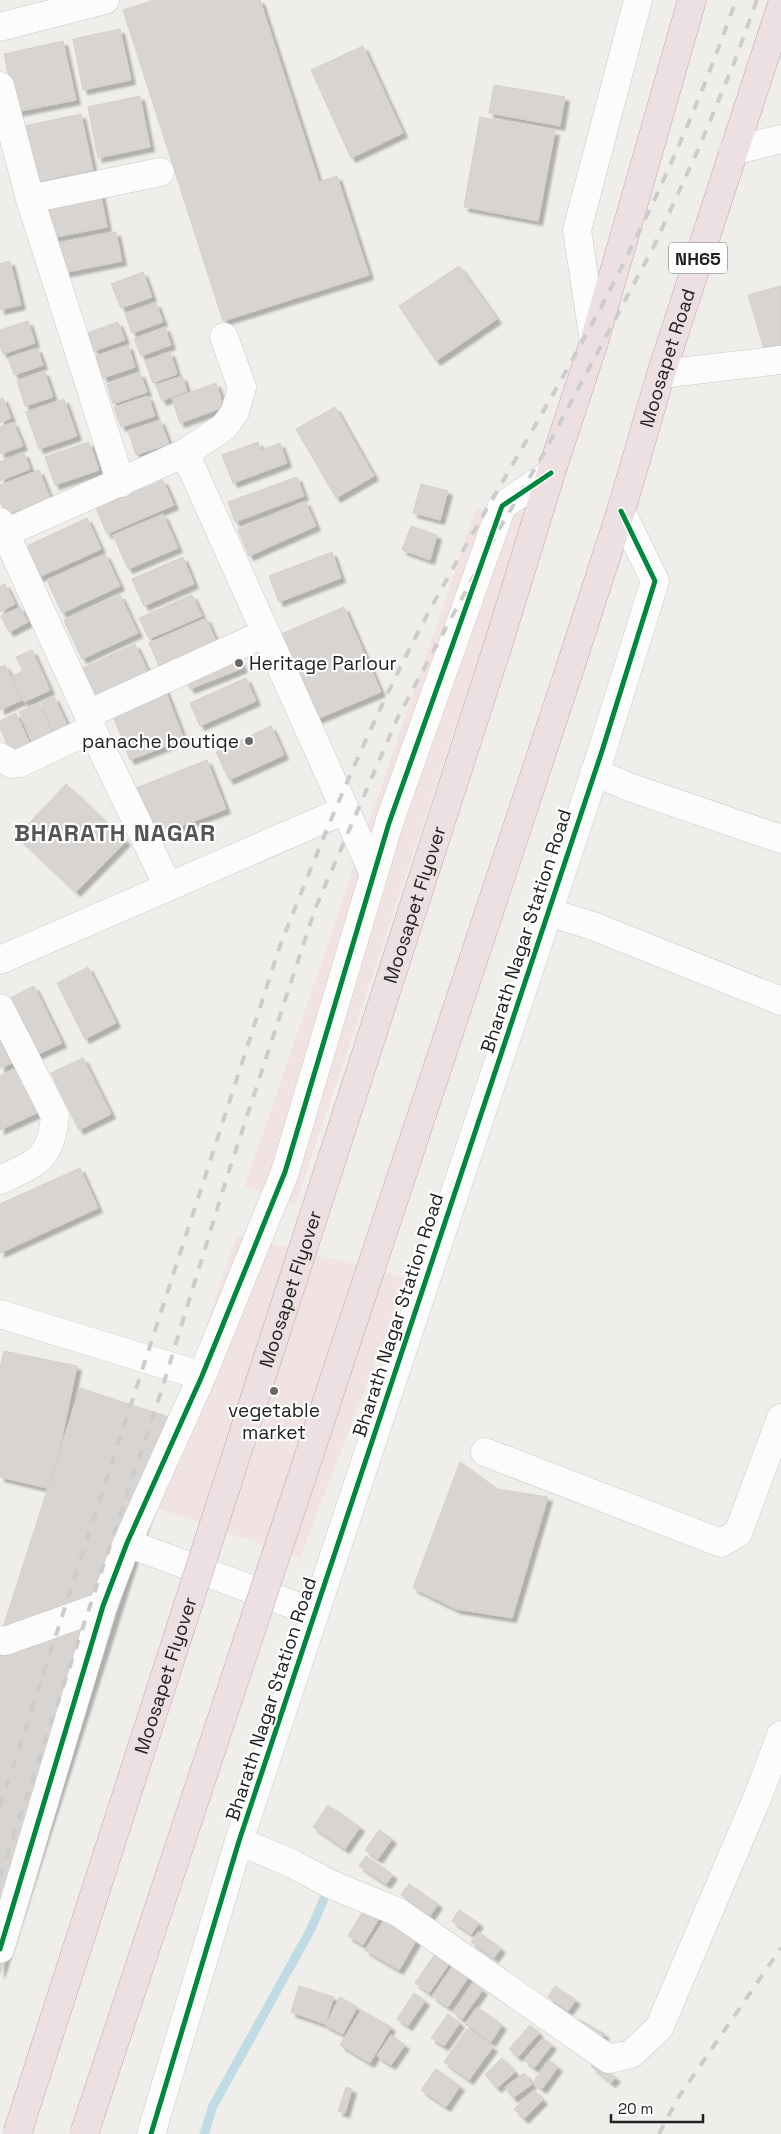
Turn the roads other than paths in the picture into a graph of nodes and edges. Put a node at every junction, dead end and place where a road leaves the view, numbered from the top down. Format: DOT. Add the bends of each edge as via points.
graph roads {
  1 [pos="105,0"];
  2 [pos="638,0"];
  3 [pos="692,0"];
  4 [pos="778,22"];
  5 [pos="0,27"];
  6 [pos="0,86"];
  7 [pos="781,138"];
  8 [pos="733,150"];
  9 [pos="160,172"];
  10 [pos="30,199"];
  11 [pos="224,337"];
  12 [pos="594,342"];
  13 [pos="781,360"];
  14 [pos="661,374"];
  15 [pos="185,453"];
  16 [pos="551,473"];
  17 [pos="121,483"];
  18 [pos="621,511"];
  19 [pos="3,527"];
  20 [pos="266,633"];
  21 [pos="90,721"];
  22 [pos="0,757"];
  23 [pos="594,772"];
  24 [pos="345,810"];
  25 [pos="781,839"];
  26 [pos="374,874"];
  27 [pos="168,886"];
  28 [pos="548,912"];
  29 [pos="0,960"];
  30 [pos="781,1001"];
  31 [pos="0,1008"];
  32 [pos="0,1180"];
  33 [pos="0,1317"];
  34 [pos="202,1376"];
  35 [pos="781,1418"];
  36 [pos="485,1452"];
  37 [pos="127,1543"];
  38 [pos="103,1606"];
  39 [pos="315,1613"];
  40 [pos="0,1640"];
  41 [pos="781,1735"];
  42 [pos="240,1841"];
  43 [pos="0,1949"];
  44 [pos="17,2134"];
  45 [pos="84,2134"];
  46 [pos="151,2134"];
  1 -- 5 [label="street"];
  2 -- 12 [label="street" via="577,230"];
  3 -- 12 [label="highway"];
  4 -- 8 [label="highway, Moosapet Road / NH65"];
  6 -- 10 [label="street"];
  7 -- 8 [label="street"];
  8 -- 14 [label="highway, Moosapet Road / NH65"];
  9 -- 10 [label="street"];
  10 -- 17 [label="street"];
  11 -- 15 [label="street" via="242,387 235,412 224,427"];
  12 -- 16 [label="highway"];
  13 -- 14 [label="street"];
  14 -- 18 [label="highway, Moosapet Road / NH65"];
  15 -- 17 [label="street"];
  15 -- 20 [label="street"];
  16 -- 26 [label="street" via="502,506 389,823"];
  16 -- 44 [label="highway, Moosapet Flyover, bridge"];
  17 -- 19 [label="street"];
  18 -- 23 [label="street, Bharath Nagar Station Road" via="655,581"];
  18 -- 45 [label="highway, NH65, bridge"];
  19 -- 21 [label="street"];
  20 -- 21 [label="street"];
  20 -- 24 [label="street"];
  21 -- 22 [label="street" via="20,763 12,764"];
  21 -- 27 [label="street"];
  23 -- 25 [label="street"];
  23 -- 28 [label="street, Bharath Nagar Station Road"];
  24 -- 26 [label="street"];
  24 -- 27 [label="street"];
  26 -- 34 [label="street" via="285,1172"];
  27 -- 29 [label="street"];
  28 -- 30 [label="street" via="593,926"];
  28 -- 39 [label="street, Bharath Nagar Station Road"];
  31 -- 32 [label="street" via="55,1116 47,1151 34,1164"];
  33 -- 34 [label="street"];
  34 -- 37 [label="street"];
  35 -- 36 [label="street" via="738,1533 721,1543"];
  37 -- 38 [label="street"];
  37 -- 39 [label="street"];
  38 -- 40 [label="street" via="5,1641"];
  38 -- 43 [label="street"];
  39 -- 42 [label="street, Bharath Nagar Station Road"];
  41 -- 42 [label="street" via="659,2028 631,2054 609,2059 398,1912"];
  42 -- 46 [label="street, Bharath Nagar Station Road"];
}
